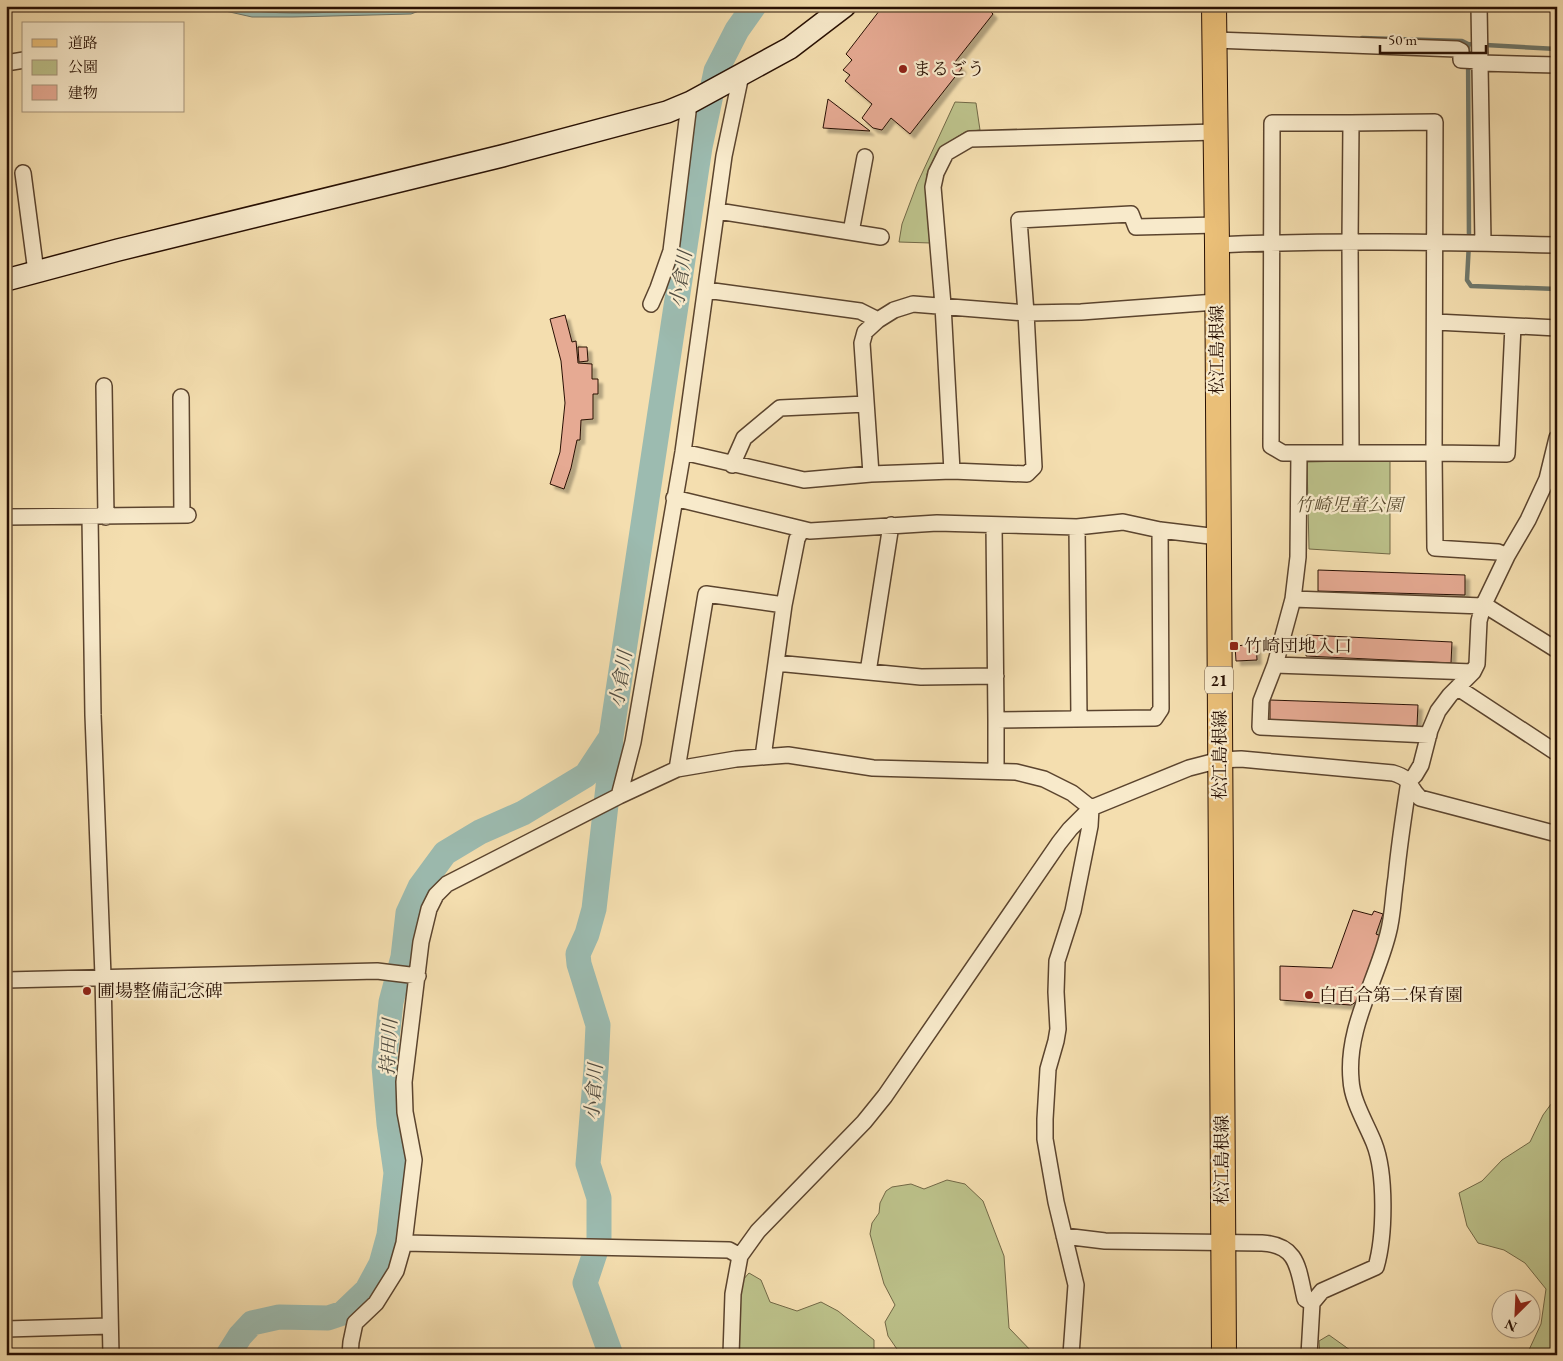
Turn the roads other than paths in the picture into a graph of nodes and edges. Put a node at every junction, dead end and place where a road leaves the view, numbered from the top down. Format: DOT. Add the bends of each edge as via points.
graph roads {
  1 [pos="845,6"];
  2 [pos="1214,6"];
  3 [pos="1479,6"];
  4 [pos="1215,40"];
  5 [pos="22,60"];
  6 [pos="1476,60"];
  7 [pos="6,63"];
  8 [pos="1557,65"];
  9 [pos="737,78"];
  10 [pos="689,107"];
  11 [pos="1351,123"];
  12 [pos="1215,132"];
  13 [pos="865,156"];
  14 [pos="23,173"];
  15 [pos="718,211"];
  16 [pos="851,232"];
  17 [pos="1217,235"];
  18 [pos="880,237"];
  19 [pos="1350,242"];
  20 [pos="1272,243"];
  21 [pos="1434,243"];
  22 [pos="1483,243"];
  23 [pos="1557,245"];
  24 [pos="36,272"];
  25 [pos="6,280"];
  26 [pos="706,290"];
  27 [pos="1216,302"];
  28 [pos="651,304"];
  29 [pos="943,305"];
  30 [pos="1026,313"];
  31 [pos="878,320"];
  32 [pos="1436,322"];
  33 [pos="1513,326"];
  34 [pos="1557,328"];
  35 [pos="104,386"];
  36 [pos="181,397"];
  37 [pos="866,404"];
  38 [pos="1557,438"];
  39 [pos="683,452"];
  40 [pos="1299,453"];
  41 [pos="1351,453"];
  42 [pos="1434,453"];
  43 [pos="732,464"];
  44 [pos="952,471"];
  45 [pos="871,474"];
  46 [pos="1552,477"];
  47 [pos="674,498"];
  48 [pos="6,517"];
  49 [pos="90,517"];
  50 [pos="106,517"];
  51 [pos="891,525"];
  52 [pos="994,525"];
  53 [pos="1077,527"];
  54 [pos="802,529"];
  55 [pos="1160,530"];
  56 [pos="1218,537"];
  57 [pos="1507,556"];
  58 [pos="1293,599"];
  59 [pos="784,605"];
  60 [pos="1484,606"];
  61 [pos="1557,650"];
  62 [pos="776,663"];
  63 [pos="1276,666"];
  64 [pos="868,672"];
  65 [pos="1473,672"];
  66 [pos="996,676"];
  67 [pos="1458,688"];
  68 [pos="1079,718"];
  69 [pos="996,720"];
  70 [pos="1429,735"];
  71 [pos="1557,753"];
  72 [pos="763,757"];
  73 [pos="1220,760"];
  74 [pos="677,769"];
  75 [pos="996,771"];
  76 [pos="1409,781"];
  77 [pos="616,797"];
  78 [pos="1091,808"];
  79 [pos="1557,834"];
  80 [pos="103,976"];
  81 [pos="416,976"];
  82 [pos="6,980"];
  83 [pos="1064,1236"];
  84 [pos="404,1242"];
  85 [pos="1223,1242"];
  86 [pos="740,1256"];
  87 [pos="1312,1303"];
  88 [pos="110,1326"];
  89 [pos="6,1329"];
  90 [pos="110,1355"];
  91 [pos="350,1355"];
  92 [pos="731,1355"];
  93 [pos="1071,1355"];
  94 [pos="1224,1355"];
  95 [pos="1309,1355"];
  1 -- 9 [label="street" via="790,48"];
  2 -- 4 [label="main road, 松江島根線 / 21"];
  3 -- 6 [label="street"];
  4 -- 6 [label="street" via="1457,49 1461,52 1461,60"];
  4 -- 12 [label="main road, 松江島根線 / 21"];
  5 -- 7 [label="street"];
  6 -- 8 [label="street"];
  6 -- 22 [label="street"];
  9 -- 10 [label="street"];
  9 -- 15 [label="street"];
  10 -- 24 [label="street"];
  10 -- 28 [label="street" via="670,251"];
  11 -- 19 [label="street"];
  11 -- 20 [label="street" via="1272,123"];
  11 -- 21 [label="street" via="1435,122"];
  12 -- 17 [label="main road, 松江島根線 / 21"];
  12 -- 29 [label="street" via="970,138 946,153 933,186"];
  13 -- 16 [label="street"];
  14 -- 24 [label="street"];
  15 -- 16 [label="street"];
  15 -- 26 [label="street"];
  16 -- 18 [label="street"];
  17 -- 20 [label="street"];
  17 -- 27 [label="main road, 松江島根線 / 21"];
  17 -- 30 [label="street" via="1136,226 1131,214 1019,220"];
  19 -- 20 [label="street"];
  19 -- 21 [label="street"];
  19 -- 41 [label="street"];
  20 -- 40 [label="street" via="1271,446 1283,453"];
  21 -- 22 [label="street"];
  21 -- 32 [label="street"];
  22 -- 23 [label="street"];
  24 -- 25 [label="street"];
  26 -- 31 [label="street" via="860,311"];
  26 -- 39 [label="street"];
  27 -- 30 [label="street"];
  27 -- 56 [label="main road, 松江島根線 / 21"];
  29 -- 30 [label="street"];
  29 -- 31 [label="street" via="913,304"];
  29 -- 44 [label="street"];
  30 -- 44 [label="street" via="1034,467 1027,474"];
  31 -- 37 [label="street" via="865,332 862,343"];
  32 -- 33 [label="street"];
  32 -- 42 [label="street"];
  33 -- 34 [label="street"];
  33 -- 42 [label="street" via="1507,454"];
  35 -- 50 [label="street"];
  36 -- 50 [label="street" via="185,515"];
  37 -- 43 [label="street" via="780,408 744,438"];
  37 -- 45 [label="street"];
  38 -- 46 [label="street"];
  39 -- 43 [label="street"];
  39 -- 47 [label="street"];
  40 -- 41 [label="street"];
  40 -- 58 [label="street" via="1298,557"];
  41 -- 42 [label="street"];
  42 -- 57 [label="street" via="1435,548 1498,552"];
  43 -- 45 [label="street" via="804,480"];
  44 -- 45 [label="street"];
  46 -- 57 [label="street"];
  47 -- 54 [label="street"];
  47 -- 77 [label="street" via="633,742"];
  48 -- 49 [label="street"];
  49 -- 50 [label="street"];
  49 -- 80 [label="street" via="93,715"];
  51 -- 52 [label="street"];
  51 -- 54 [label="street"];
  51 -- 64 [label="street"];
  52 -- 53 [label="street"];
  52 -- 66 [label="street"];
  53 -- 55 [label="street" via="1124,522"];
  53 -- 68 [label="street"];
  54 -- 59 [label="street" via="797,539"];
  55 -- 56 [label="street"];
  55 -- 68 [label="street" via="1161,709 1155,718"];
  56 -- 73 [label="main road, 松江島根線 / 21"];
  57 -- 60 [label="street"];
  58 -- 60 [label="street"];
  58 -- 63 [label="street"];
  59 -- 62 [label="street"];
  59 -- 74 [label="street" via="706,594"];
  60 -- 61 [label="street"];
  60 -- 65 [label="street" via="1479,621 1479,656"];
  62 -- 64 [label="street"];
  62 -- 72 [label="street"];
  63 -- 65 [label="street"];
  63 -- 70 [label="street" via="1261,701 1260,727"];
  64 -- 66 [label="street" via="921,677"];
  65 -- 67 [label="street"];
  66 -- 69 [label="street"];
  67 -- 70 [label="street" via="1438,711"];
  67 -- 71 [label="street"];
  68 -- 69 [label="street"];
  69 -- 75 [label="street"];
  70 -- 76 [label="street" via="1421,765"];
  72 -- 74 [label="street"];
  72 -- 75 [label="street" via="788,755 873,768"];
  73 -- 76 [label="street" via="1241,759 1393,773"];
  73 -- 78 [label="street" via="1189,768"];
  73 -- 85 [label="main road, 松江島根線 / 21"];
  74 -- 77 [label="street"];
  75 -- 78 [label="street" via="1044,779 1072,792"];
  76 -- 79 [label="street" via="1420,798"];
  76 -- 87 [label="street" via="1388,934 1353,1038 1350,1080 1379,1161 1382,1196 1380,1254 1376,1267 1322,1291"];
  77 -- 81 [label="street" via="447,884 429,909"];
  78 -- 83 [label="street" via="1073,911 1057,961 1058,1029 1048,1069 1044,1119 1049,1166"];
  78 -- 86 [label="street" via="1059,843 885,1096 864,1122 758,1231"];
  80 -- 81 [label="street" via="382,971"];
  80 -- 82 [label="street"];
  80 -- 88 [label="street"];
  81 -- 84 [label="street" via="404,1082 405,1112 414,1160"];
  83 -- 85 [label="street" via="1105,1241"];
  83 -- 93 [label="street" via="1076,1285"];
  84 -- 86 [label="street" via="729,1250"];
  84 -- 91 [label="street" via="396,1271 376,1303 355,1323"];
  85 -- 87 [label="street" via="1271,1243 1285,1248 1296,1265 1305,1299"];
  85 -- 94 [label="main road, 松江島根線 / 21"];
  86 -- 92 [label="street" via="733,1294"];
  87 -- 95 [label="street"];
  88 -- 89 [label="street"];
  88 -- 90 [label="street"];
}
